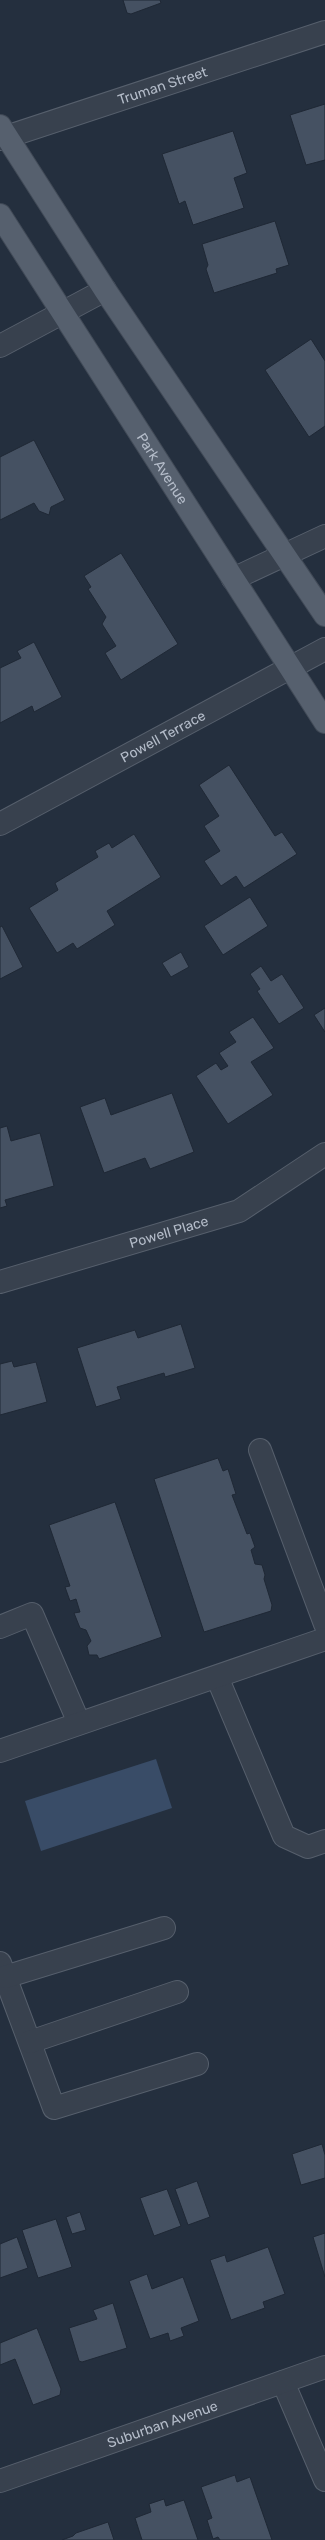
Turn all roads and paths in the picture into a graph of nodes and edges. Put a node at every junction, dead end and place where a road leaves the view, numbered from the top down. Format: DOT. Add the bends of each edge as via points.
graph roads {
  1 [pos="325,32"];
  2 [pos="2,134"];
  3 [pos="0,215"];
  4 [pos="105,290"];
  5 [pos="63,312"];
  6 [pos="0,346"];
  7 [pos="325,536"];
  8 [pos="287,555"];
  9 [pos="233,579"];
  10 [pos="325,615"];
  11 [pos="325,649"];
  12 [pos="290,668"];
  13 [pos="325,722"];
  14 [pos="0,824"];
  15 [pos="325,1154"];
  16 [pos="0,1282"];
  17 [pos="260,1450"];
  18 [pos="325,1624"];
  19 [pos="0,1627"];
  20 [pos="325,1639"];
  21 [pos="217,1677"];
  22 [pos="79,1722"];
  23 [pos="0,1751"];
  24 [pos="325,1841"];
  25 [pos="164,1928"];
  26 [pos="3,1970"];
  27 [pos="177,1992"];
  28 [pos="30,2042"];
  29 [pos="197,2064"];
  30 [pos="325,2367"];
  31 [pos="283,2382"];
  32 [pos="325,2480"];
  33 [pos="0,2481"];
  1 -- 2 [label="street, Truman Street"];
  2 -- 4 [label="main road"];
  3 -- 5 [label="main road, Park Avenue"];
  4 -- 5 [label="street"];
  4 -- 8 [label="main road"];
  5 -- 6 [label="street"];
  5 -- 9 [label="main road, Park Avenue"];
  7 -- 8 [label="street"];
  8 -- 9 [label="street"];
  8 -- 10 [label="main road"];
  9 -- 12 [label="main road, Park Avenue"];
  11 -- 12 [label="street, Powell Terrace"];
  12 -- 13 [label="main road, Park Avenue"];
  12 -- 14 [label="street, Powell Terrace"];
  15 -- 16 [label="street, Powell Place" via="239,1211"];
  17 -- 18 [label="street"];
  19 -- 22 [label="street" via="32,1614"];
  20 -- 21 [label="street"];
  21 -- 22 [label="street"];
  21 -- 24 [label="street" via="284,1836 308,1847"];
  22 -- 23 [label="street"];
  25 -- 26 [label="street"];
  26 -- 28 [label="street"];
  27 -- 28 [label="street"];
  28 -- 29 [label="street" via="54,2108"];
  30 -- 31 [label="street, Suburban Avenue"];
  31 -- 32 [label="street"];
  31 -- 33 [label="street, Suburban Avenue"];
}
